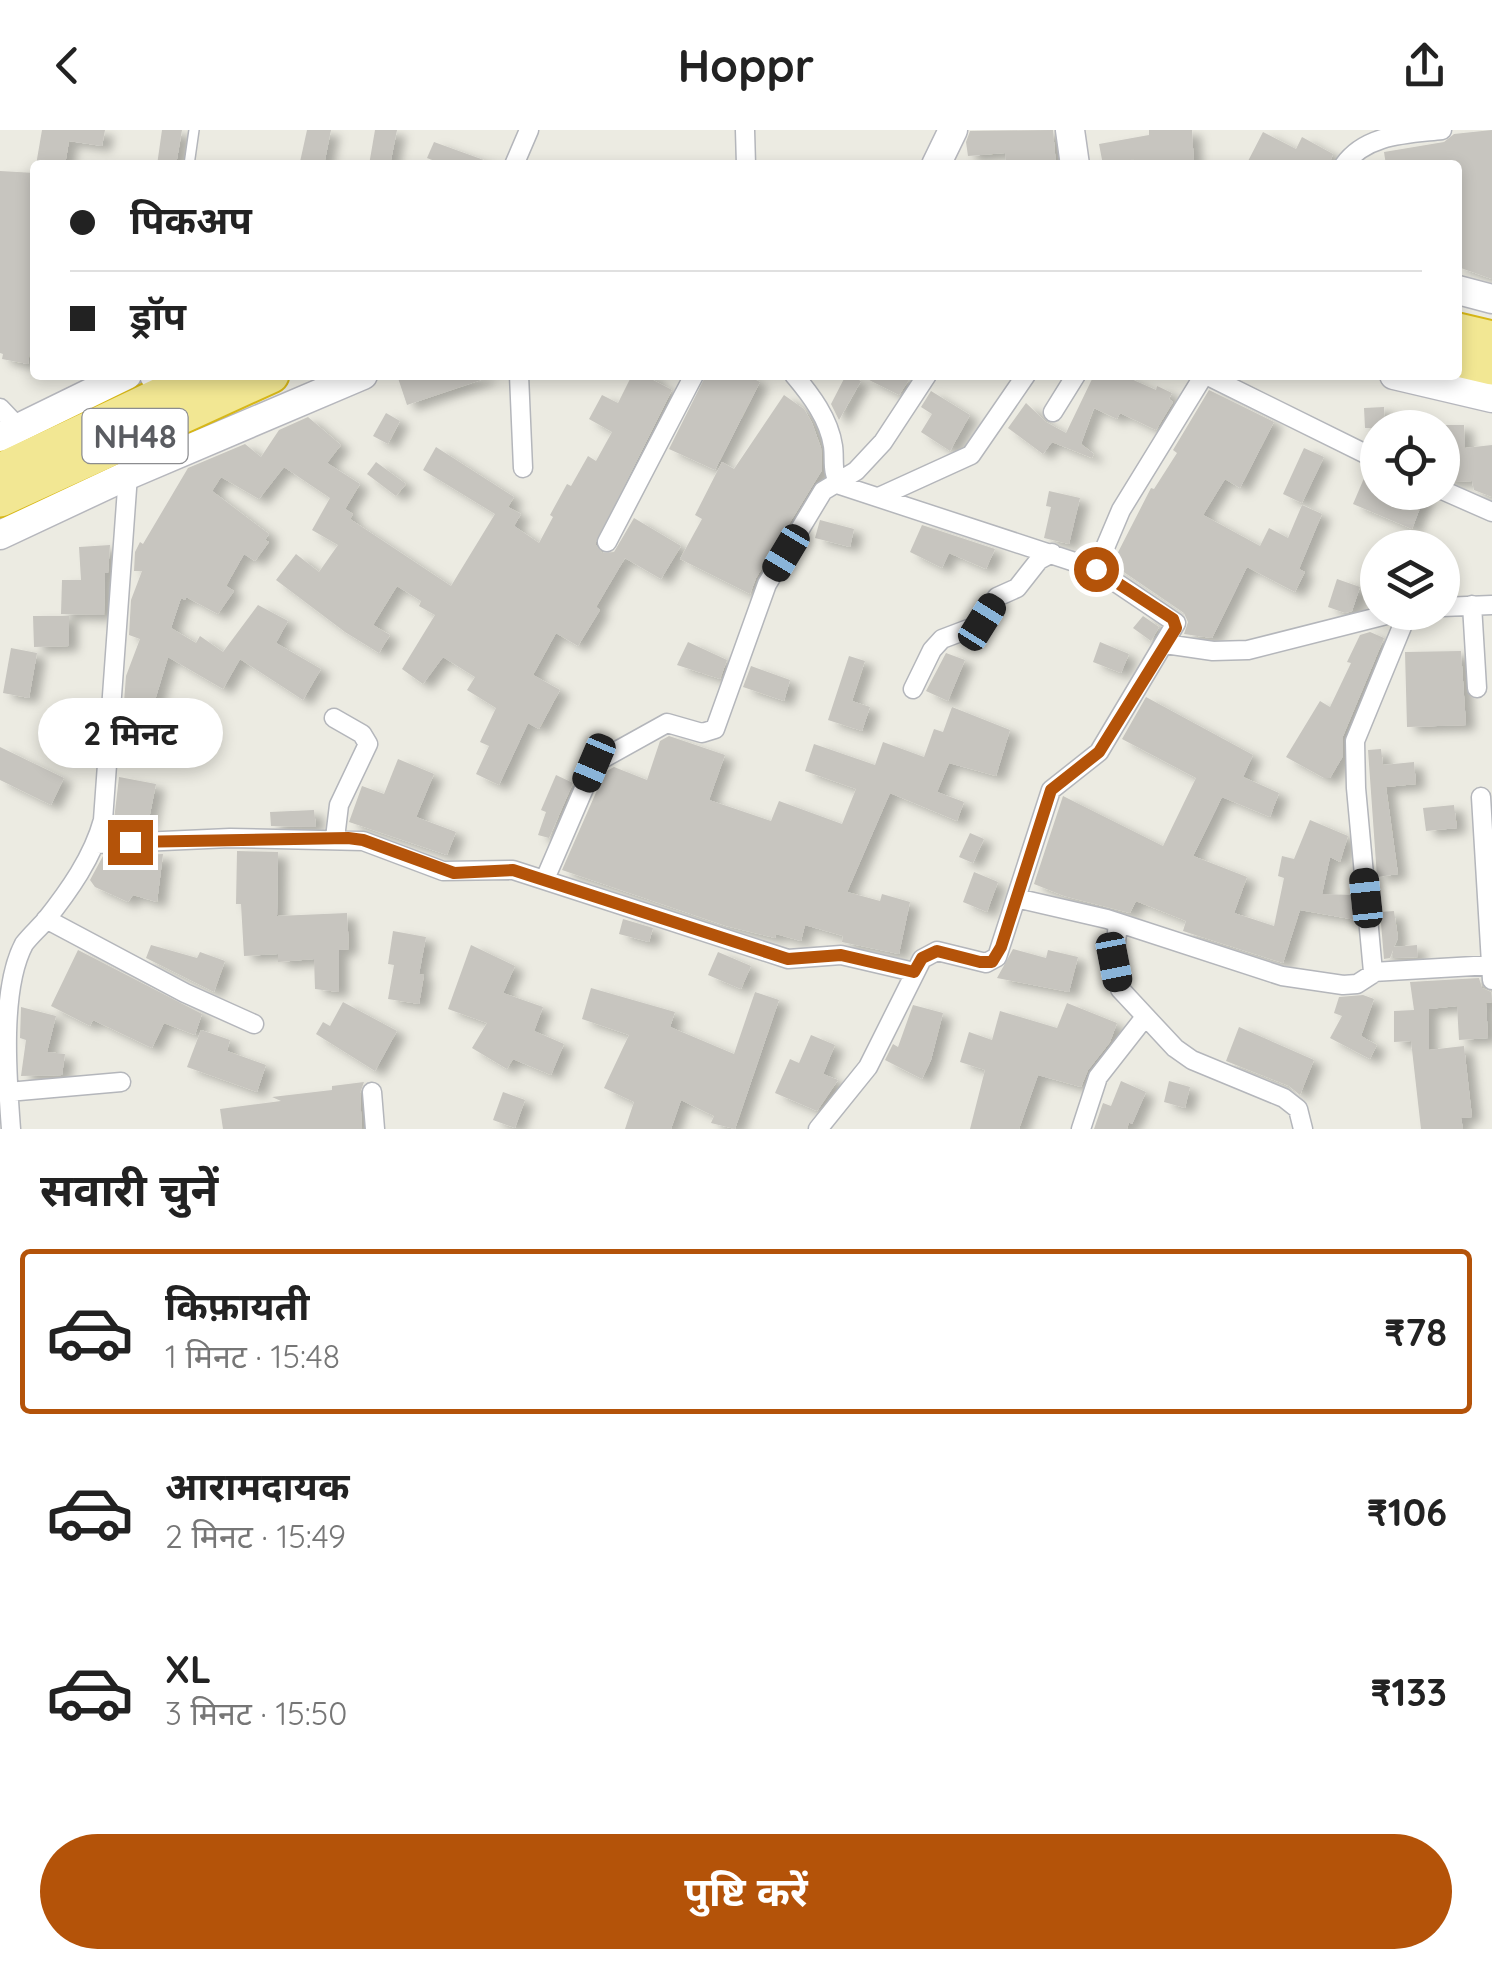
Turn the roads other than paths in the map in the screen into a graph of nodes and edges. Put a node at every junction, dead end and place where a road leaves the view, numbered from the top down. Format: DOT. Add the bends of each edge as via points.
graph roads {
  1 [pos="194,130"];
  2 [pos="528,130"];
  3 [pos="746,130"];
  4 [pos="953,130"];
  5 [pos="1070,130"];
  6 [pos="1442,130"];
  7 [pos="190,160"];
  8 [pos="516,160"];
  9 [pos="746,160"];
  10 [pos="938,160"];
  11 [pos="1075,160"];
  12 [pos="1347,160"];
  13 [pos="1462,291"];
  14 [pos="1492,299"];
  15 [pos="1462,333"];
  16 [pos="1492,339"];
  17 [pos="1462,360"];
  18 [pos="1492,367"];
  19 [pos="134,380"];
  20 [pos="193,380"];
  21 [pos="260,380"];
  22 [pos="350,380"];
  23 [pos="519,380"];
  24 [pos="691,380"];
  25 [pos="798,380"];
  26 [pos="923,380"];
  27 [pos="1023,380"];
  28 [pos="1073,380"];
  29 [pos="1202,380"];
  30 [pos="1215,380"];
  31 [pos="1415,380"];
  32 [pos="1492,398"];
  33 [pos="1053,412"];
  34 [pos="6,425"];
  35 [pos="1360,451"];
  36 [pos="524,468"];
  37 [pos="0,471"];
  38 [pos="128,475"];
  39 [pos="836,480"];
  40 [pos="880,496"];
  41 [pos="1460,498"];
  42 [pos="0,499"];
  43 [pos="1492,512"];
  44 [pos="0,535"];
  45 [pos="607,542"];
  46 [pos="1052,554"];
  47 [pos="1096,569"];
  48 [pos="1472,605"];
  49 [pos="1460,606"];
  50 [pos="1492,606"];
  51 [pos="1360,622"];
  52 [pos="1401,630"];
  53 [pos="1164,644"];
  54 [pos="1476,688"];
  55 [pos="913,689"];
  56 [pos="334,718"];
  57 [pos="1481,796"];
  58 [pos="335,838"];
  59 [pos="96,844"];
  60 [pos="545,879"];
  61 [pos="1016,898"];
  62 [pos="46,920"];
  63 [pos="1118,923"];
  64 [pos="7,964"];
  65 [pos="1491,965"];
  66 [pos="914,972"];
  67 [pos="1374,973"];
  68 [pos="1492,980"];
  69 [pos="1146,1017"];
  70 [pos="254,1024"];
  71 [pos="121,1082"];
  72 [pos="5,1083"];
  73 [pos="372,1092"];
  74 [pos="11,1129"];
  75 [pos="375,1129"];
  76 [pos="818,1129"];
  77 [pos="1082,1129"];
  78 [pos="1302,1129"];
  1 -- 7 [label="lane"];
  2 -- 8 [label="street"];
  3 -- 9 [label="street"];
  4 -- 10 [label="street"];
  5 -- 11 [label="street"];
  6 -- 12 [label="street" via="1369,143"];
  13 -- 14 [label="street"];
  15 -- 16 [label="highway"];
  17 -- 18 [label="highway"];
  19 -- 34 [label="street"];
  20 -- 37 [label="highway, NH48"];
  21 -- 42 [label="highway, NH48"];
  22 -- 38 [label="street" via="180,445"];
  23 -- 36 [label="street"];
  24 -- 45 [label="street"];
  25 -- 39 [label="street" via="829,431"];
  26 -- 39 [label="street" via="889,436 856,470"];
  27 -- 40 [label="street" via="971,455"];
  28 -- 33 [label="street"];
  29 -- 47 [label="street" via="1121,510"];
  30 -- 35 [label="street"];
  31 -- 32 [label="street"];
  38 -- 44 [label="street"];
  38 -- 59 [label="street"];
  39 -- 40 [label="street"];
  39 -- 60 [label="street" via="764,590 715,729 702,733 667,724 598,760"];
  40 -- 46 [label="street"];
  41 -- 43 [label="street"];
  46 -- 47 [label="street"];
  46 -- 55 [label="street" via="998,597 979,624 942,638"];
  47 -- 53 [label="street" via="1173,619 1176,628"];
  48 -- 49 [label="street"];
  48 -- 50 [label="street"];
  48 -- 54 [label="street"];
  51 -- 53 [label="street" via="1248,650"];
  52 -- 67 [label="street" via="1355,741"];
  53 -- 61 [label="street" via="1099,752 1051,790"];
  56 -- 58 [label="street" via="368,744 339,804"];
  57 -- 65 [label="street"];
  58 -- 59 [label="street"];
  58 -- 60 [label="street" via="363,840 454,873 513,870"];
  59 -- 62 [label="street"];
  60 -- 66 [label="street" via="788,959 841,955"];
  61 -- 63 [label="street"];
  61 -- 66 [label="street" via="992,962 937,951"];
  62 -- 64 [label="street"];
  62 -- 70 [label="street"];
  63 -- 67 [label="street" via="1282,976 1343,985"];
  63 -- 69 [label="street" via="1114,962 1120,989"];
  64 -- 72 [label="street"];
  65 -- 67 [label="street"];
  65 -- 68 [label="street"];
  66 -- 76 [label="street" via="868,1068"];
  69 -- 77 [label="street" via="1098,1077"];
  69 -- 78 [label="street" via="1192,1060 1298,1108"];
  71 -- 72 [label="street"];
  72 -- 74 [label="street"];
  73 -- 75 [label="street"];
}
